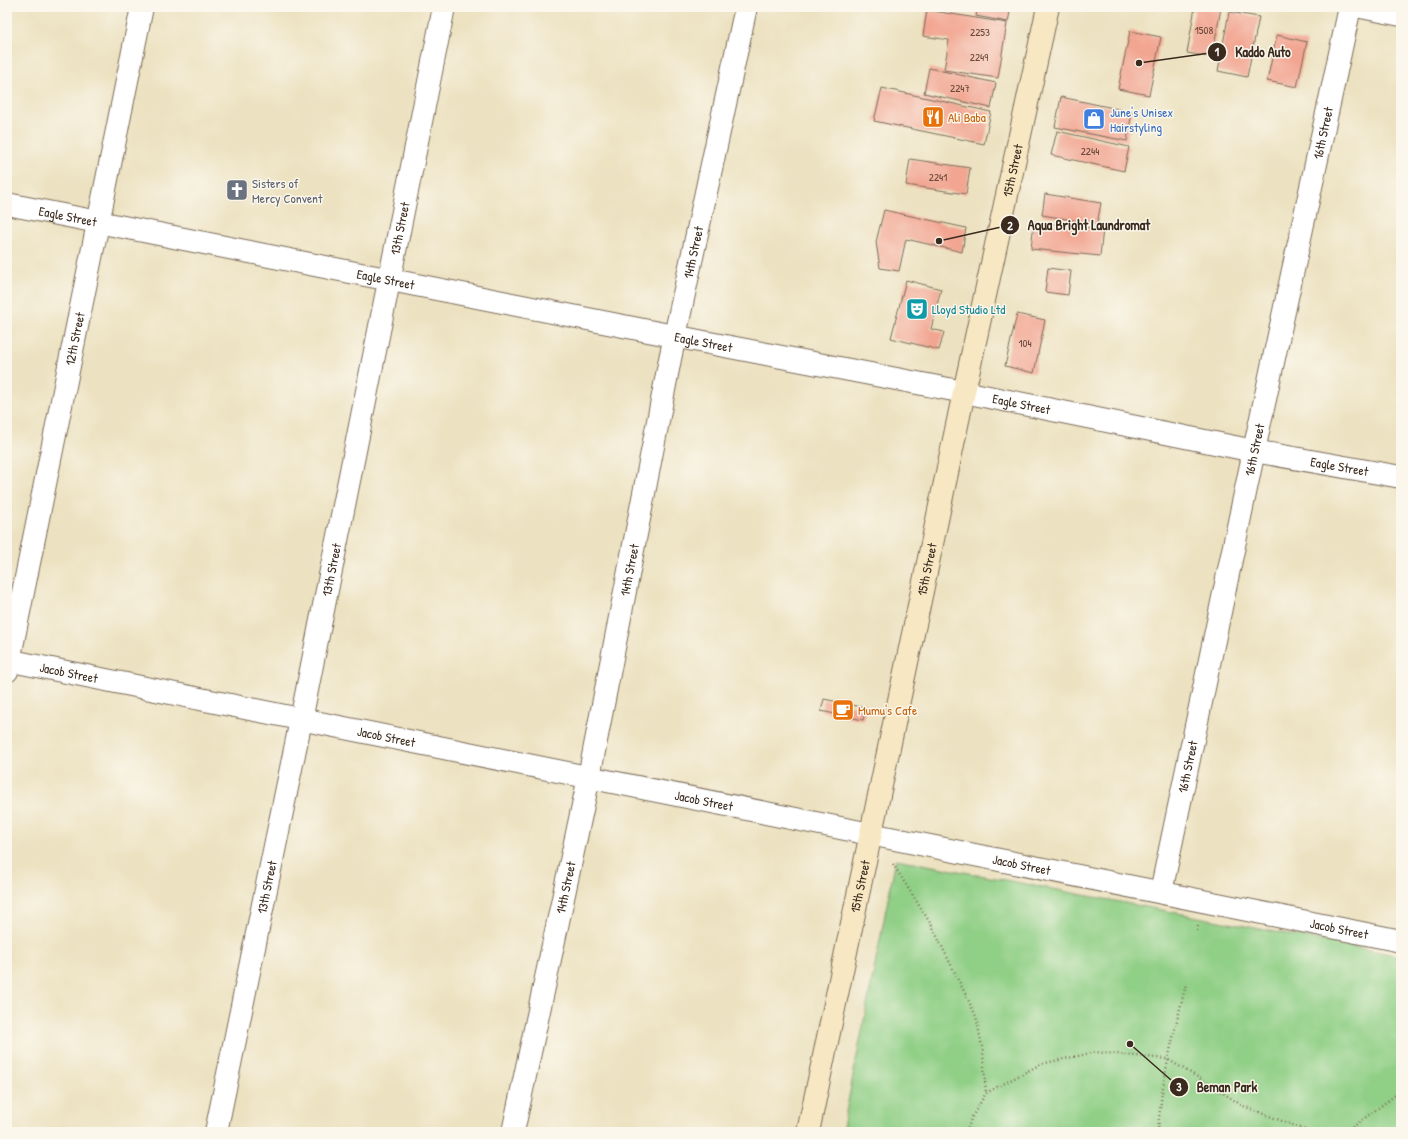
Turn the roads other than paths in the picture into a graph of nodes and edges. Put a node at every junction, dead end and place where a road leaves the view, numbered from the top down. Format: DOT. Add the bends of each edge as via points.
graph roads {
  1 [pos="142,7"];
  2 [pos="444,7"];
  3 [pos="746,7"];
  4 [pos="1048,7"];
  5 [pos="1350,7"];
  6 [pos="1361,7"];
  7 [pos="1401,15"];
  8 [pos="7,204"];
  9 [pos="98,223"];
  10 [pos="388,279"];
  11 [pos="675,336"];
  12 [pos="964,392"];
  13 [pos="1254,451"];
  14 [pos="1401,477"];
  15 [pos="8,664"];
  16 [pos="301,720"];
  17 [pos="589,777"];
  18 [pos="872,834"];
  19 [pos="1161,892"];
  20 [pos="1401,941"];
  21 [pos="216,1132"];
  22 [pos="513,1132"];
  23 [pos="808,1132"];
  1 -- 9 [label="street, 12th Street"];
  2 -- 10 [label="street, 13th Street"];
  3 -- 11 [label="street, 14th Street"];
  4 -- 12 [label="street, 15th Street"];
  5 -- 13 [label="street, 16th Street"];
  6 -- 7 [label="street"];
  8 -- 9 [label="street, Eagle Street"];
  9 -- 10 [label="street, Eagle Street"];
  9 -- 15 [label="street, 12th Street"];
  10 -- 11 [label="street, Eagle Street"];
  10 -- 16 [label="street, 13th Street"];
  11 -- 12 [label="street, Eagle Street"];
  11 -- 17 [label="street, 14th Street"];
  12 -- 13 [label="street, Eagle Street"];
  12 -- 18 [label="street, 15th Street"];
  13 -- 14 [label="street, Eagle Street"];
  13 -- 19 [label="street, 16th Street"];
  15 -- 16 [label="street, Jacob Street"];
  16 -- 17 [label="street, Jacob Street"];
  16 -- 21 [label="street, 13th Street"];
  17 -- 18 [label="street, Jacob Street"];
  17 -- 22 [label="street, 14th Street"];
  18 -- 19 [label="street, Jacob Street"];
  18 -- 23 [label="street, 15th Street"];
  19 -- 20 [label="street, Jacob Street"];
}
